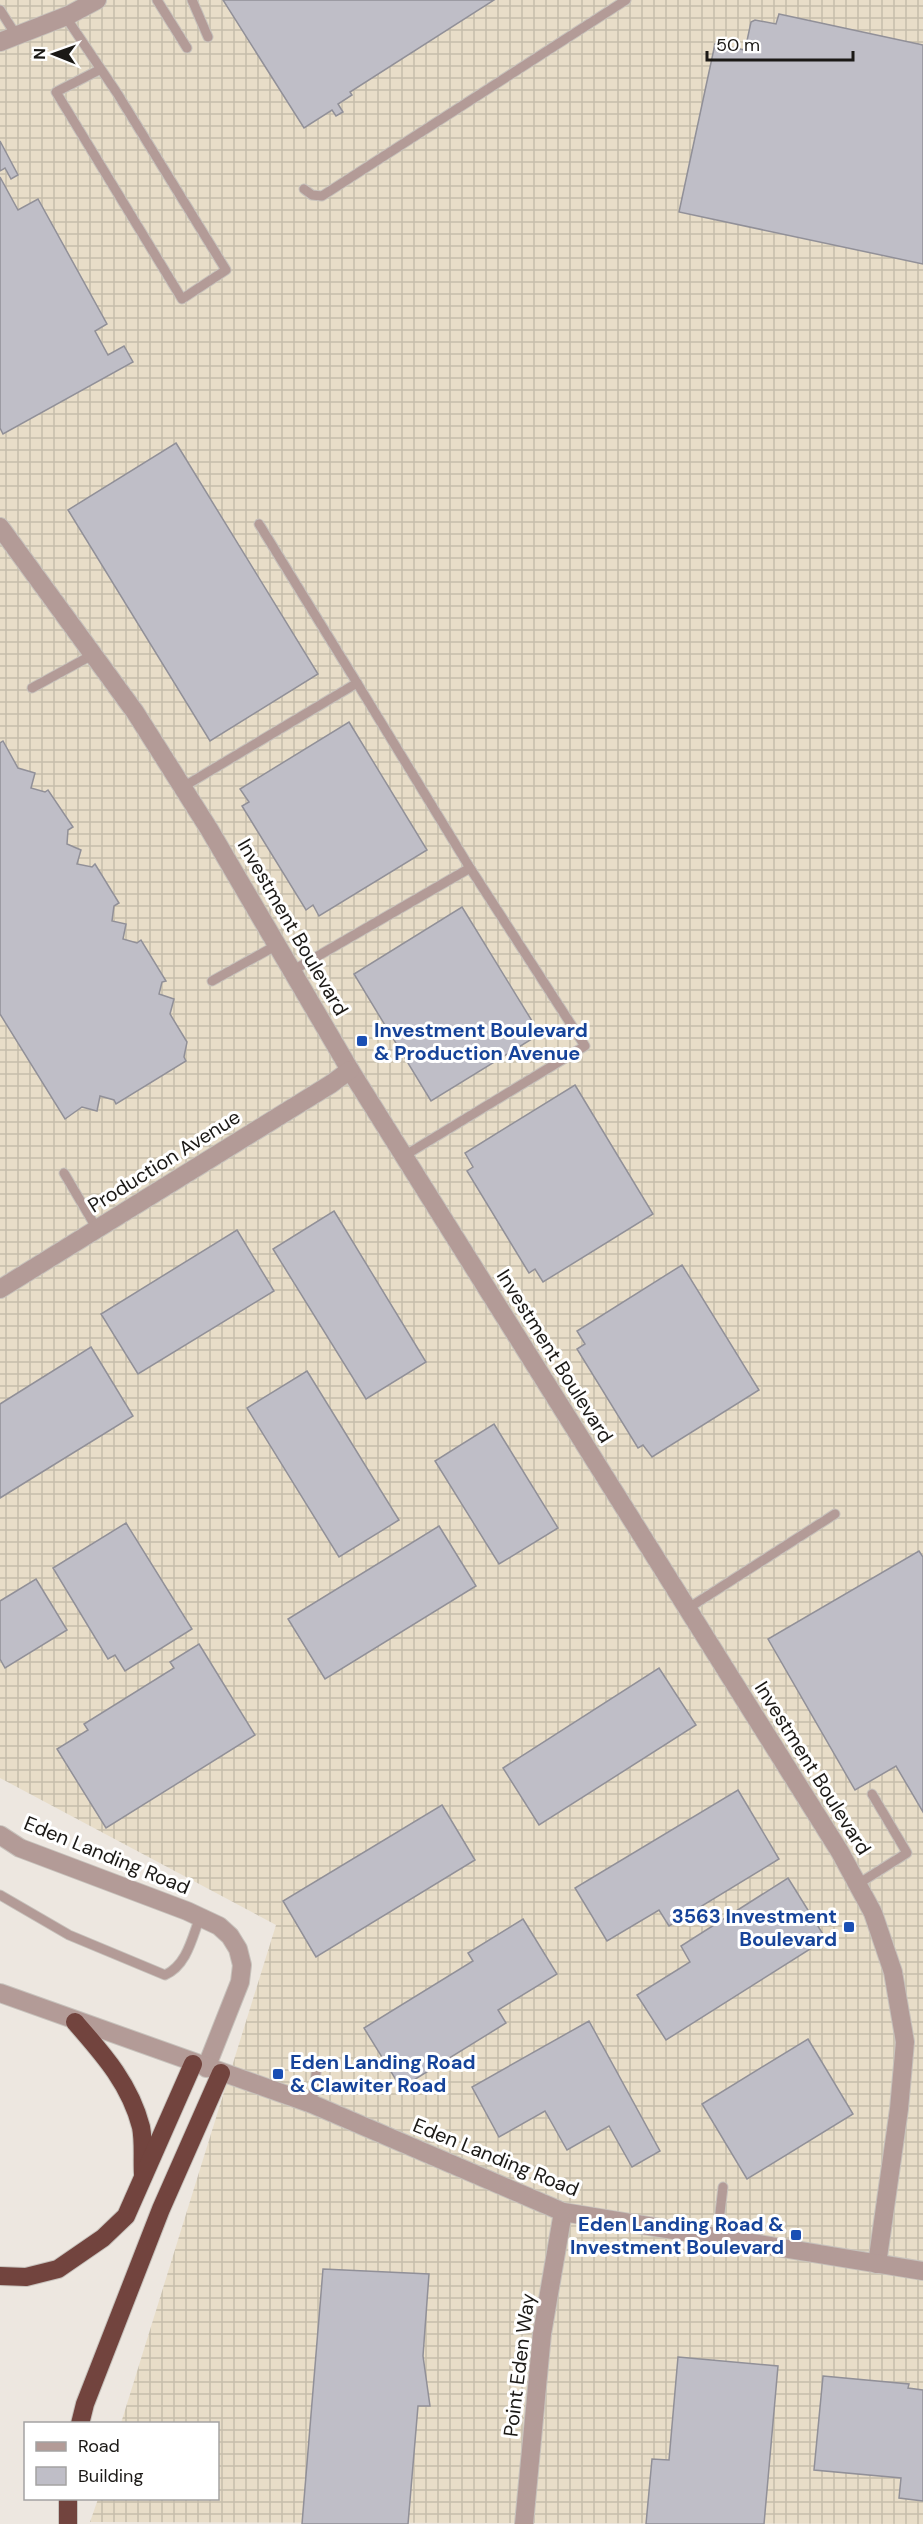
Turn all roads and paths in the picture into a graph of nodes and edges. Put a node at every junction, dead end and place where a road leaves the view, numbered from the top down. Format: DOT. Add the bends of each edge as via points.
graph roads {
  1 [pos="97,0"];
  2 [pos="157,0"];
  3 [pos="192,0"];
  4 [pos="626,0"];
  5 [pos="0,10"];
  6 [pos="66,16"];
  7 [pos="208,37"];
  8 [pos="8,39"];
  9 [pos="187,48"];
  10 [pos="101,69"];
  11 [pos="304,189"];
  12 [pos="259,524"];
  13 [pos="0,527"];
  14 [pos="94,654"];
  15 [pos="357,683"];
  16 [pos="32,688"];
  17 [pos="183,787"];
  18 [pos="470,868"];
  19 [pos="277,945"];
  20 [pos="292,971"];
  21 [pos="212,981"];
  22 [pos="350,1070"];
  23 [pos="404,1156"];
  24 [pos="64,1173"];
  25 [pos="97,1228"];
  26 [pos="0,1289"];
  27 [pos="835,1514"];
  28 [pos="687,1609"];
  29 [pos="872,1794"];
  30 [pos="0,1835"];
  31 [pos="858,1884"];
  32 [pos="0,1895"];
  33 [pos="200,1917"];
  34 [pos="0,1993"];
  35 [pos="75,2022"];
  36 [pos="317,2066"];
  37 [pos="207,2068"];
  38 [pos="312,2104"];
  39 [pos="143,2179"];
  40 [pos="723,2187"];
  41 [pos="563,2212"];
  42 [pos="717,2238"];
  43 [pos="878,2264"];
  44 [pos="923,2271"];
  45 [pos="0,2276"];
  46 [pos="80,2422"];
  47 [pos="68,2500"];
  48 [pos="68,2524"];
  49 [pos="524,2524"];
  1 -- 6 [label="street"];
  2 -- 9 [label="lane"];
  3 -- 7 [label="lane"];
  4 -- 11 [label="lane" via="322,196"];
  5 -- 8 [label="lane"];
  6 -- 8 [label="street"];
  6 -- 10 [label="lane"];
  10 -- 10 [label="lane" via="226,270 182,299 56,92"];
  12 -- 15 [label="lane"];
  13 -- 14 [label="street, Investment Boulevard"];
  14 -- 16 [label="lane"];
  14 -- 17 [label="street, Investment Boulevard"];
  15 -- 17 [label="lane"];
  15 -- 18 [label="lane"];
  17 -- 19 [label="street, Investment Boulevard"];
  18 -- 20 [label="lane"];
  18 -- 23 [label="lane" via="585,1046"];
  19 -- 20 [label="street, Investment Boulevard"];
  19 -- 21 [label="lane"];
  20 -- 22 [label="street, Investment Boulevard"];
  22 -- 23 [label="street, Investment Boulevard"];
  22 -- 25 [label="street, Production Avenue"];
  23 -- 28 [label="street, Investment Boulevard"];
  24 -- 25 [label="lane"];
  25 -- 26 [label="street, Production Avenue"];
  27 -- 28 [label="lane"];
  28 -- 31 [label="street, Investment Boulevard"];
  29 -- 31 [label="lane" via="906,1853"];
  30 -- 33 [label="street, Eden Landing Road" via="20,1848"];
  31 -- 43 [label="street, Investment Boulevard" via="894,1972 905,2042 900,2109"];
  32 -- 33 [label="lane" via="69,1935 165,1975 176,1970 185,1956"];
  33 -- 37 [label="street, Eden Landing Road" via="230,1936 242,1965 240,1982"];
  34 -- 35 [label="street, Eden Landing Road"];
  35 -- 37 [label="street, Eden Landing Road"];
  35 -- 39 [label="highway" via="125,2086 141,2129"];
  36 -- 38 [label="lane"];
  37 -- 38 [label="street, Eden Landing Road"];
  37 -- 39 [label="highway"];
  37 -- 46 [label="highway" via="160,2210"];
  38 -- 41 [label="street, Eden Landing Road"];
  39 -- 45 [label="highway" via="126,2216 103,2238 58,2269 26,2277"];
  40 -- 42 [label="lane"];
  41 -- 42 [label="street, Eden Landing Road"];
  41 -- 49 [label="street, Point Eden Way" via="542,2334"];
  42 -- 43 [label="street, Eden Landing Road"];
  43 -- 44 [label="street, Eden Landing Road"];
  47 -- 48 [label="highway"];
}
